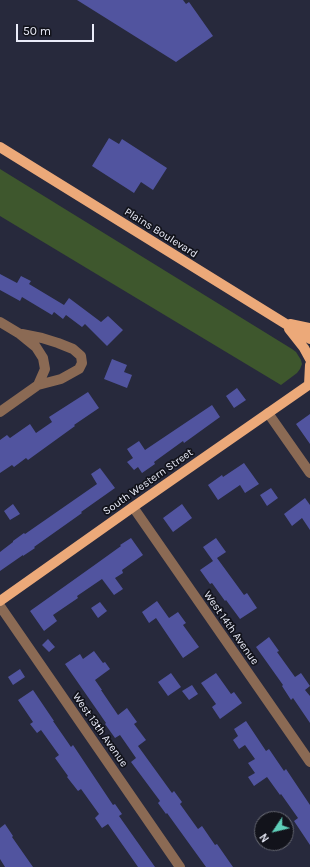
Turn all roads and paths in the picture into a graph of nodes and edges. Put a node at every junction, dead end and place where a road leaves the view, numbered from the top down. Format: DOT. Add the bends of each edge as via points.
graph roads {
  1 [pos="0,147"];
  2 [pos="0,322"];
  3 [pos="284,323"];
  4 [pos="310,328"];
  5 [pos="20,334"];
  6 [pos="310,339"];
  7 [pos="310,359"];
  8 [pos="310,365"];
  9 [pos="38,385"];
  10 [pos="309,385"];
  11 [pos="0,412"];
  12 [pos="268,413"];
  13 [pos="310,473"];
  14 [pos="132,507"];
  15 [pos="0,601"];
  16 [pos="0,606"];
  17 [pos="310,762"];
  18 [pos="180,867"];
  1 -- 3 [label="main road, Plains Boulevard"];
  2 -- 5 [label="street"];
  3 -- 4 [label="main road"];
  3 -- 6 [label="main road, Plains Boulevard"];
  3 -- 7 [label="main road"];
  5 -- 9 [label="street" via="36,346 43,358 46,369"];
  5 -- 9 [label="street" via="58,343 73,349 80,356 82,362 79,370 61,379"];
  8 -- 10 [label="main road"];
  9 -- 11 [label="street"];
  10 -- 12 [label="main road, South Western Street"];
  12 -- 13 [label="street"];
  12 -- 14 [label="main road, South Western Street"];
  14 -- 15 [label="main road, South Western Street"];
  14 -- 17 [label="street, West 14th Avenue"];
  16 -- 18 [label="street, West 13th Avenue"];
}
